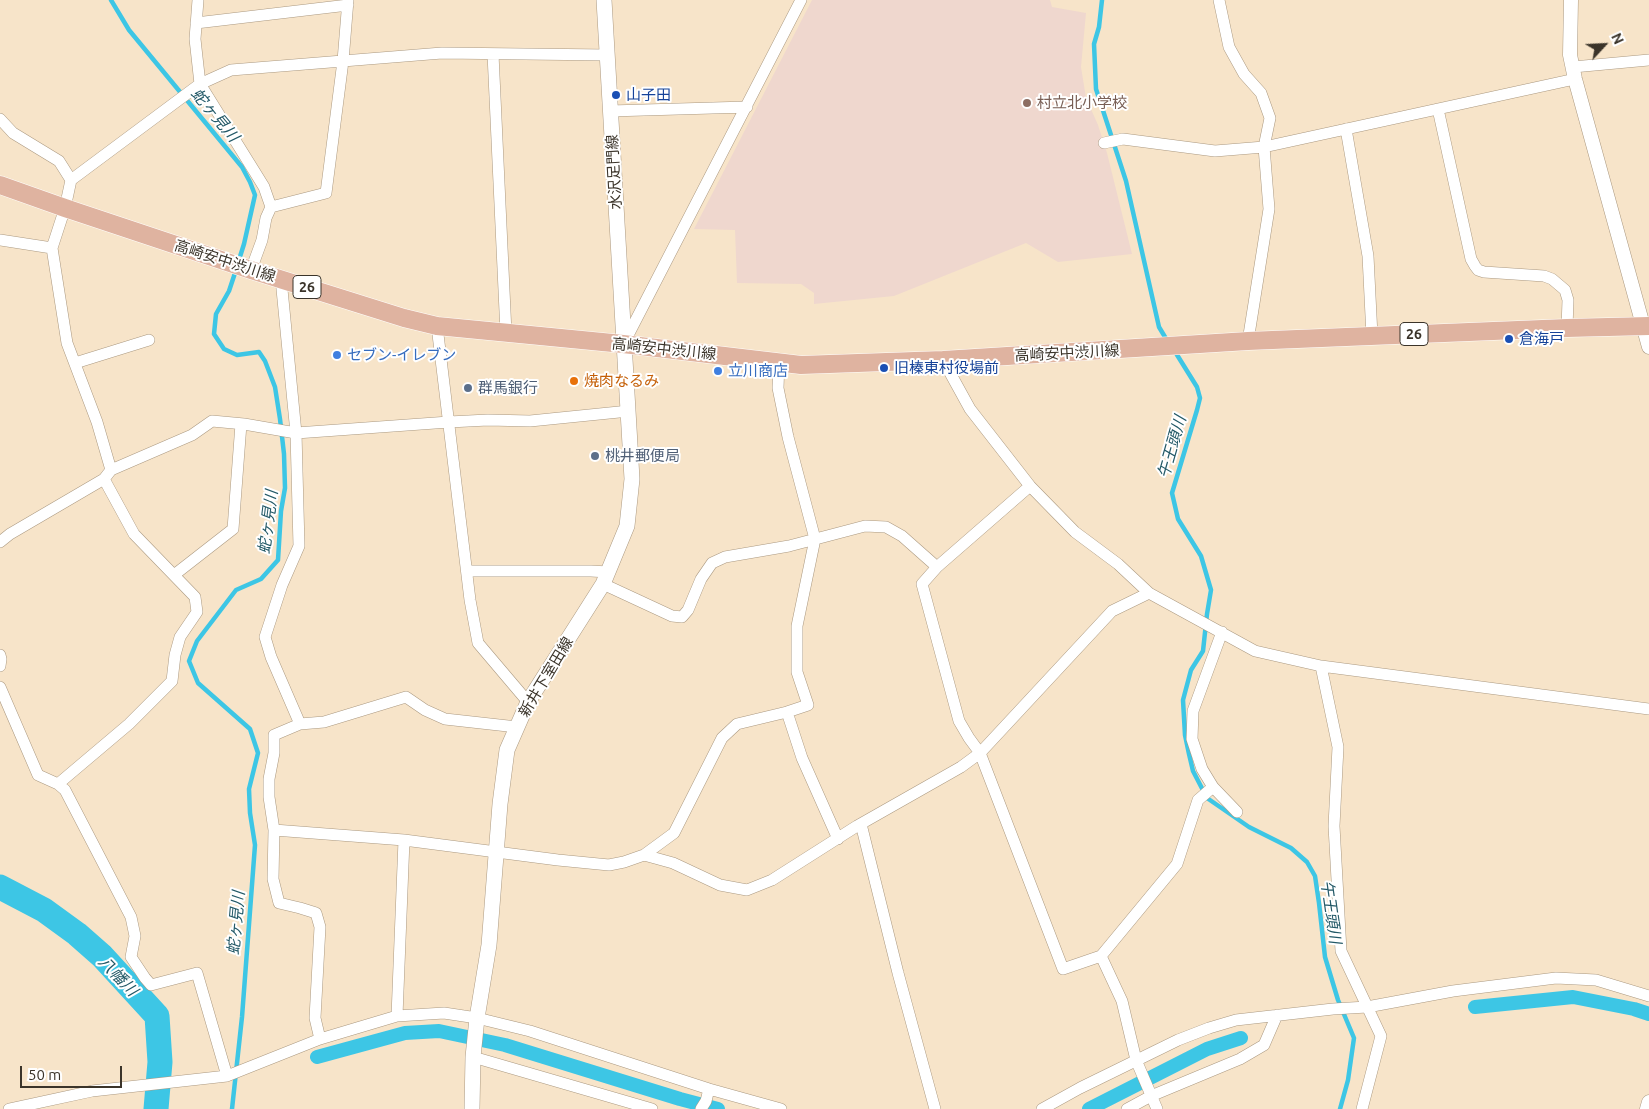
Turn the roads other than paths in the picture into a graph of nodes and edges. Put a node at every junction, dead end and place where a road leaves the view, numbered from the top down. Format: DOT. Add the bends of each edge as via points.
graph roads {
  1 [pos="198,0"];
  2 [pos="604,0"];
  3 [pos="801,0"];
  4 [pos="1219,0"];
  5 [pos="1571,0"];
  6 [pos="348,3"];
  7 [pos="196,23"];
  8 [pos="493,54"];
  9 [pos="607,55"];
  10 [pos="1649,60"];
  11 [pos="344,61"];
  12 [pos="1574,73"];
  13 [pos="200,84"];
  14 [pos="747,107"];
  15 [pos="1438,109"];
  16 [pos="610,111"];
  17 [pos="0,119"];
  18 [pos="1346,129"];
  19 [pos="1104,144"];
  20 [pos="1264,146"];
  21 [pos="71,180"];
  22 [pos="0,185"];
  23 [pos="271,207"];
  24 [pos="65,208"];
  25 [pos="0,240"];
  26 [pos="52,248"];
  27 [pos="250,270"];
  28 [pos="281,279"];
  29 [pos="437,326"];
  30 [pos="1646,327"];
  31 [pos="1567,328"];
  32 [pos="506,333"];
  33 [pos="1372,336"];
  34 [pos="149,340"];
  35 [pos="1248,342"];
  36 [pos="624,344"];
  37 [pos="1649,347"];
  38 [pos="943,360"];
  39 [pos="779,362"];
  40 [pos="75,363"];
  41 [pos="629,411"];
  42 [pos="449,422"];
  43 [pos="240,424"];
  44 [pos="296,433"];
  45 [pos="108,474"];
  46 [pos="1030,486"];
  47 [pos="815,539"];
  48 [pos="0,542"];
  49 [pos="937,567"];
  50 [pos="467,571"];
  51 [pos="174,575"];
  52 [pos="605,578"];
  53 [pos="1149,593"];
  54 [pos="1219,630"];
  55 [pos="0,655"];
  56 [pos="0,666"];
  57 [pos="1321,666"];
  58 [pos="0,687"];
  59 [pos="528,702"];
  60 [pos="1649,709"];
  61 [pos="788,712"];
  62 [pos="300,724"];
  63 [pos="517,727"];
  64 [pos="980,753"];
  65 [pos="58,784"];
  66 [pos="1213,787"];
  67 [pos="1237,812"];
  68 [pos="861,824"];
  69 [pos="274,830"];
  70 [pos="838,839"];
  71 [pos="404,840"];
  72 [pos="496,852"];
  73 [pos="644,855"];
  74 [pos="1101,956"];
  75 [pos="1649,996"];
  76 [pos="1367,1007"];
  77 [pos="1277,1015"];
  78 [pos="397,1016"];
  79 [pos="477,1018"];
  80 [pos="320,1039"];
  81 [pos="474,1057"];
  82 [pos="1136,1060"];
  83 [pos="227,1076"];
  84 [pos="709,1089"];
  85 [pos="1151,1096"];
  86 [pos="1649,1102"];
  87 [pos="9,1109"];
  88 [pos="472,1109"];
  89 [pos="652,1109"];
  90 [pos="701,1109"];
  91 [pos="781,1109"];
  92 [pos="934,1109"];
  93 [pos="1042,1109"];
  94 [pos="1127,1109"];
  95 [pos="1157,1109"];
  96 [pos="1362,1109"];
  97 [pos="1647,1109"];
  1 -- 7 [label="street"];
  2 -- 9 [label="main road, 水沢足門線"];
  3 -- 14 [label="street"];
  4 -- 20 [label="street" via="1229,47 1244,74 1261,93 1270,118"];
  5 -- 12 [label="street" via="1570,55"];
  6 -- 7 [label="street"];
  6 -- 11 [label="street"];
  7 -- 13 [label="street"];
  8 -- 9 [label="street"];
  8 -- 11 [label="street"];
  8 -- 32 [label="street"];
  9 -- 16 [label="main road, 水沢足門線"];
  10 -- 12 [label="street"];
  11 -- 13 [label="street" via="231,70"];
  11 -- 23 [label="street" via="326,193"];
  12 -- 15 [label="street"];
  12 -- 30 [label="street"];
  13 -- 21 [label="street"];
  13 -- 23 [label="street" via="264,187"];
  14 -- 16 [label="street"];
  14 -- 36 [label="street"];
  15 -- 18 [label="street"];
  15 -- 31 [label="street" via="1475,266 1484,272 1552,278 1565,290"];
  16 -- 36 [label="main road, 水沢足門線"];
  17 -- 21 [label="street" via="13,133 59,161"];
  18 -- 20 [label="street"];
  18 -- 33 [label="street" via="1368,256"];
  19 -- 20 [label="street" via="1123,139 1215,151"];
  20 -- 35 [label="street" via="1268,209"];
  21 -- 24 [label="street"];
  22 -- 24 [label="main road, 高崎安中渋川線 / 26"];
  23 -- 27 [label="street"];
  24 -- 26 [label="street"];
  24 -- 27 [label="main road, 高崎安中渋川線 / 26"];
  25 -- 26 [label="street"];
  26 -- 40 [label="street" via="67,343"];
  27 -- 28 [label="main road, 高崎安中渋川線 / 26"];
  28 -- 29 [label="main road, 高崎安中渋川線 / 26"];
  28 -- 44 [label="street"];
  29 -- 32 [label="main road, 高崎安中渋川線 / 26"];
  29 -- 42 [label="street"];
  30 -- 31 [label="main road, 高崎安中渋川線 / 26"];
  30 -- 37 [label="street"];
  31 -- 33 [label="main road, 高崎安中渋川線 / 26"];
  32 -- 36 [label="main road, 高崎安中渋川線 / 26"];
  33 -- 35 [label="main road, 高崎安中渋川線 / 26"];
  34 -- 40 [label="street"];
  35 -- 38 [label="main road, 高崎安中渋川線 / 26"];
  36 -- 39 [label="main road, 高崎安中渋川線 / 26"];
  36 -- 41 [label="main road, 新井下室田線"];
  38 -- 39 [label="main road, 高崎安中渋川線 / 26" via="801,365"];
  38 -- 46 [label="street" via="970,409"];
  39 -- 47 [label="street" via="778,388"];
  40 -- 45 [label="street" via="97,422"];
  41 -- 42 [label="street" via="530,421"];
  41 -- 52 [label="main road, 新井下室田線" via="632,479 627,526"];
  42 -- 44 [label="street"];
  42 -- 50 [label="street"];
  43 -- 44 [label="street"];
  43 -- 45 [label="street" via="212,421 192,435"];
  43 -- 51 [label="street" via="233,529"];
  44 -- 62 [label="street" via="299,546 265,637 270,657"];
  45 -- 48 [label="street"];
  45 -- 51 [label="street" via="134,534"];
  46 -- 49 [label="street"];
  46 -- 53 [label="street" via="1075,532 1118,564"];
  47 -- 49 [label="street" via="865,526 886,527 902,536"];
  47 -- 52 [label="street" via="725,557 712,563 682,617 672,616"];
  47 -- 61 [label="street" via="797,626 796,672 808,706"];
  49 -- 64 [label="street" via="922,584 958,721"];
  50 -- 52 [label="street" via="591,571"];
  50 -- 59 [label="street" via="478,643"];
  51 -- 65 [label="street" via="195,597 197,612 180,637 174,655 172,681 129,724"];
  52 -- 59 [label="main road, 新井下室田線"];
  53 -- 54 [label="street"];
  53 -- 64 [label="street" via="1112,611"];
  54 -- 57 [label="street" via="1255,651"];
  54 -- 66 [label="street" via="1193,711 1192,739 1202,769"];
  55 -- 56 [label="street"];
  57 -- 60 [label="street"];
  57 -- 76 [label="street" via="1338,747 1334,826 1341,951"];
  58 -- 65 [label="street" via="38,775"];
  59 -- 63 [label="main road, 新井下室田線"];
  61 -- 70 [label="street" via="802,758"];
  61 -- 73 [label="street" via="736,724 722,738 674,833"];
  62 -- 63 [label="street" via="324,722 406,697 445,719"];
  62 -- 69 [label="street" via="274,735 269,780"];
  63 -- 72 [label="main road, 新井下室田線" via="507,750"];
  64 -- 68 [label="street"];
  64 -- 74 [label="street" via="1063,969"];
  65 -- 83 [label="street" via="65,790 131,917 135,936 131,957 145,978 151,985 197,973"];
  66 -- 67 [label="street"];
  66 -- 74 [label="street" via="1198,800 1177,864"];
  68 -- 70 [label="street"];
  68 -- 92 [label="street"];
  69 -- 71 [label="street"];
  69 -- 80 [label="street" via="273,879 278,904 316,913 320,927 315,1018"];
  70 -- 73 [label="street" via="772,880 746,890 720,885 673,863"];
  71 -- 72 [label="street"];
  71 -- 78 [label="street"];
  72 -- 73 [label="street" via="609,865"];
  72 -- 79 [label="main road, 新井下室田線" via="489,945"];
  74 -- 82 [label="street" via="1122,1001"];
  75 -- 76 [label="street" via="1596,980 1556,978 1453,991"];
  76 -- 77 [label="street"];
  76 -- 96 [label="street" via="1381,1036"];
  77 -- 82 [label="street" via="1236,1020 1209,1028"];
  77 -- 85 [label="street" via="1264,1045 1240,1059"];
  78 -- 79 [label="street" via="444,1013"];
  78 -- 80 [label="street"];
  79 -- 81 [label="main road, 新井下室田線"];
  79 -- 84 [label="street" via="530,1031"];
  80 -- 83 [label="street"];
  81 -- 88 [label="main road, 新井下室田線"];
  81 -- 89 [label="street"];
  82 -- 85 [label="street"];
  82 -- 93 [label="street"];
  83 -- 87 [label="street" via="92,1091"];
  84 -- 90 [label="street"];
  84 -- 91 [label="street"];
  85 -- 94 [label="street"];
  85 -- 95 [label="street"];
  86 -- 97 [label="street"];
}
